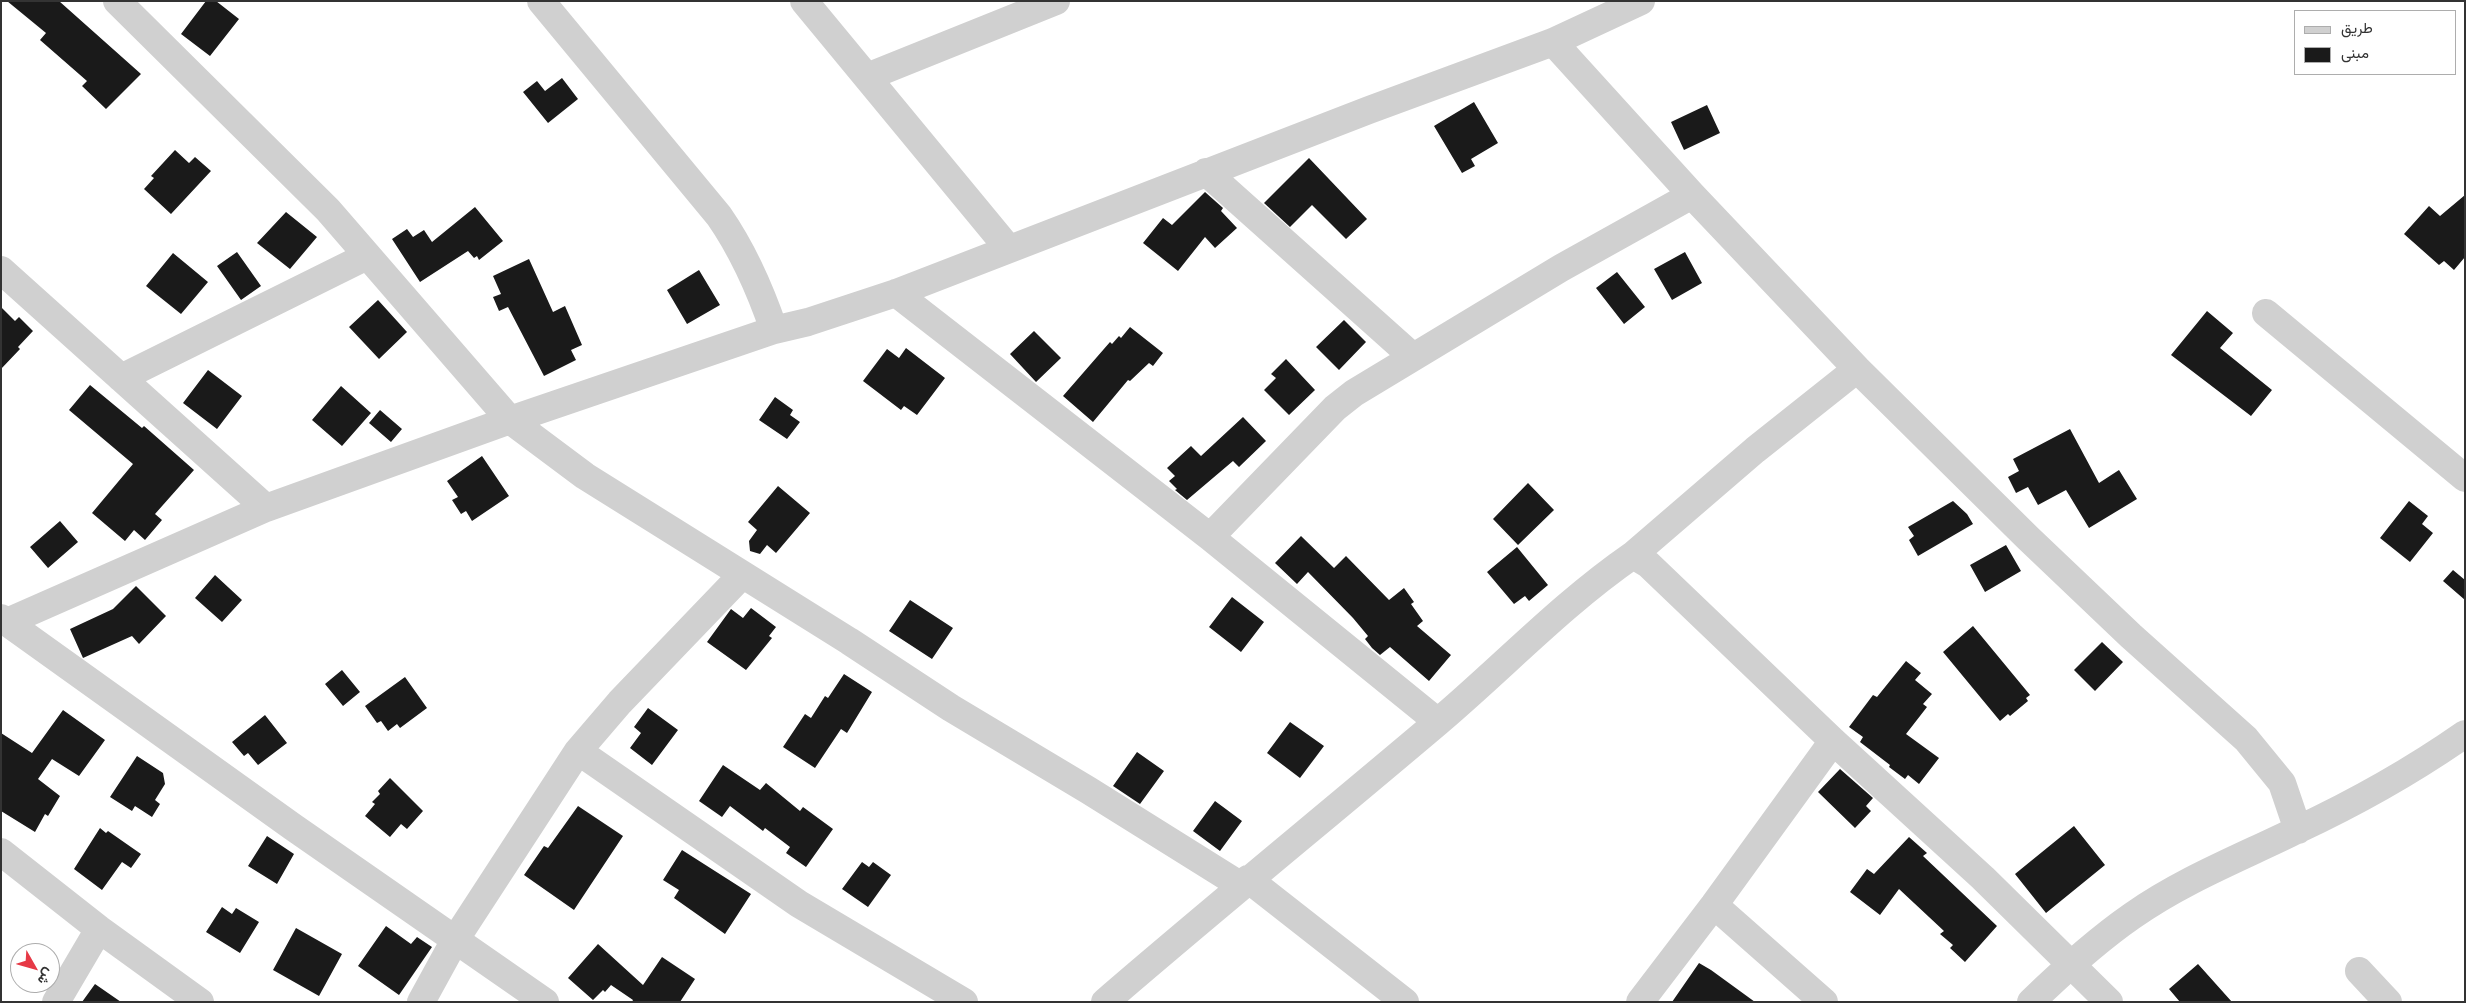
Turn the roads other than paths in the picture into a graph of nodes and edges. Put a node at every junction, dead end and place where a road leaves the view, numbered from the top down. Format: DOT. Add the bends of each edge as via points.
graph roads {
  1 [pos="117,1"];
  2 [pos="541,1"];
  3 [pos="804,1"];
  4 [pos="1056,1"];
  5 [pos="1641,1"];
  6 [pos="1554,42"];
  7 [pos="867,77"];
  8 [pos="1206,172"];
  9 [pos="1692,195"];
  10 [pos="1008,248"];
  11 [pos="367,256"];
  12 [pos="1,270"];
  13 [pos="896,293"];
  14 [pos="2266,313"];
  15 [pos="774,330"];
  16 [pos="1413,357"];
  17 [pos="1857,369"];
  18 [pos="121,378"];
  19 [pos="510,420"];
  20 [pos="2465,478"];
  21 [pos="266,508"];
  22 [pos="1210,537"];
  23 [pos="1633,555"];
  24 [pos="742,575"];
  25 [pos="4,620"];
  26 [pos="1438,722"];
  27 [pos="2465,734"];
  28 [pos="1833,741"];
  29 [pos="578,751"];
  30 [pos="2298,830"];
  31 [pos="1,852"];
  32 [pos="1244,882"];
  33 [pos="1714,905"];
  34 [pos="99,929"];
  35 [pos="456,940"];
  36 [pos="2070,964"];
  37 [pos="2359,971"];
  38 [pos="56,1002"];
  39 [pos="200,1002"];
  40 [pos="421,1002"];
  41 [pos="545,1002"];
  42 [pos="964,1002"];
  43 [pos="1105,1002"];
  44 [pos="1405,1002"];
  45 [pos="1640,1002"];
  46 [pos="1824,1002"];
  47 [pos="2031,1002"];
  48 [pos="2109,1002"];
  49 [pos="2388,1002"];
  1 -- 11 [label="street" via="328,210"];
  2 -- 15 [label="street" via="724,222 753,273"];
  3 -- 7 [label="street"];
  4 -- 7 [label="street"];
  5 -- 6 [label="street"];
  6 -- 8 [label="street"];
  6 -- 9 [label="street"];
  7 -- 10 [label="street"];
  8 -- 10 [label="street"];
  8 -- 16 [label="street"];
  9 -- 16 [label="street"];
  9 -- 17 [label="street"];
  10 -- 13 [label="street"];
  11 -- 18 [label="street"];
  11 -- 19 [label="street"];
  12 -- 18 [label="street"];
  13 -- 15 [label="street"];
  13 -- 22 [label="street"];
  14 -- 20 [label="street"];
  15 -- 19 [label="street"];
  16 -- 22 [label="street" via="1335,408"];
  17 -- 23 [label="street" via="1755,450"];
  17 -- 30 [label="street" via="2069,577 2246,739 2282,783"];
  18 -- 21 [label="street"];
  19 -- 21 [label="street"];
  19 -- 24 [label="street" via="585,476"];
  21 -- 25 [label="street"];
  22 -- 26 [label="street"];
  23 -- 26 [label="street" via="1596,582"];
  23 -- 28 [label="street" via="1648,564"];
  24 -- 29 [label="street"];
  24 -- 32 [label="street" via="951,708"];
  25 -- 35 [label="street"];
  26 -- 32 [label="street"];
  27 -- 30 [label="street" via="2401,775"];
  28 -- 33 [label="street"];
  28 -- 36 [label="street" via="1983,878"];
  29 -- 35 [label="street"];
  29 -- 42 [label="street" via="799,904"];
  30 -- 36 [label="street" via="2177,889 2132,916"];
  31 -- 34 [label="street"];
  32 -- 43 [label="street"];
  32 -- 44 [label="street"];
  33 -- 45 [label="street"];
  33 -- 46 [label="street"];
  34 -- 38 [label="street"];
  34 -- 39 [label="street"];
  35 -- 40 [label="street"];
  35 -- 41 [label="street"];
  36 -- 47 [label="street"];
  36 -- 48 [label="street"];
  37 -- 49 [label="street"];
}
